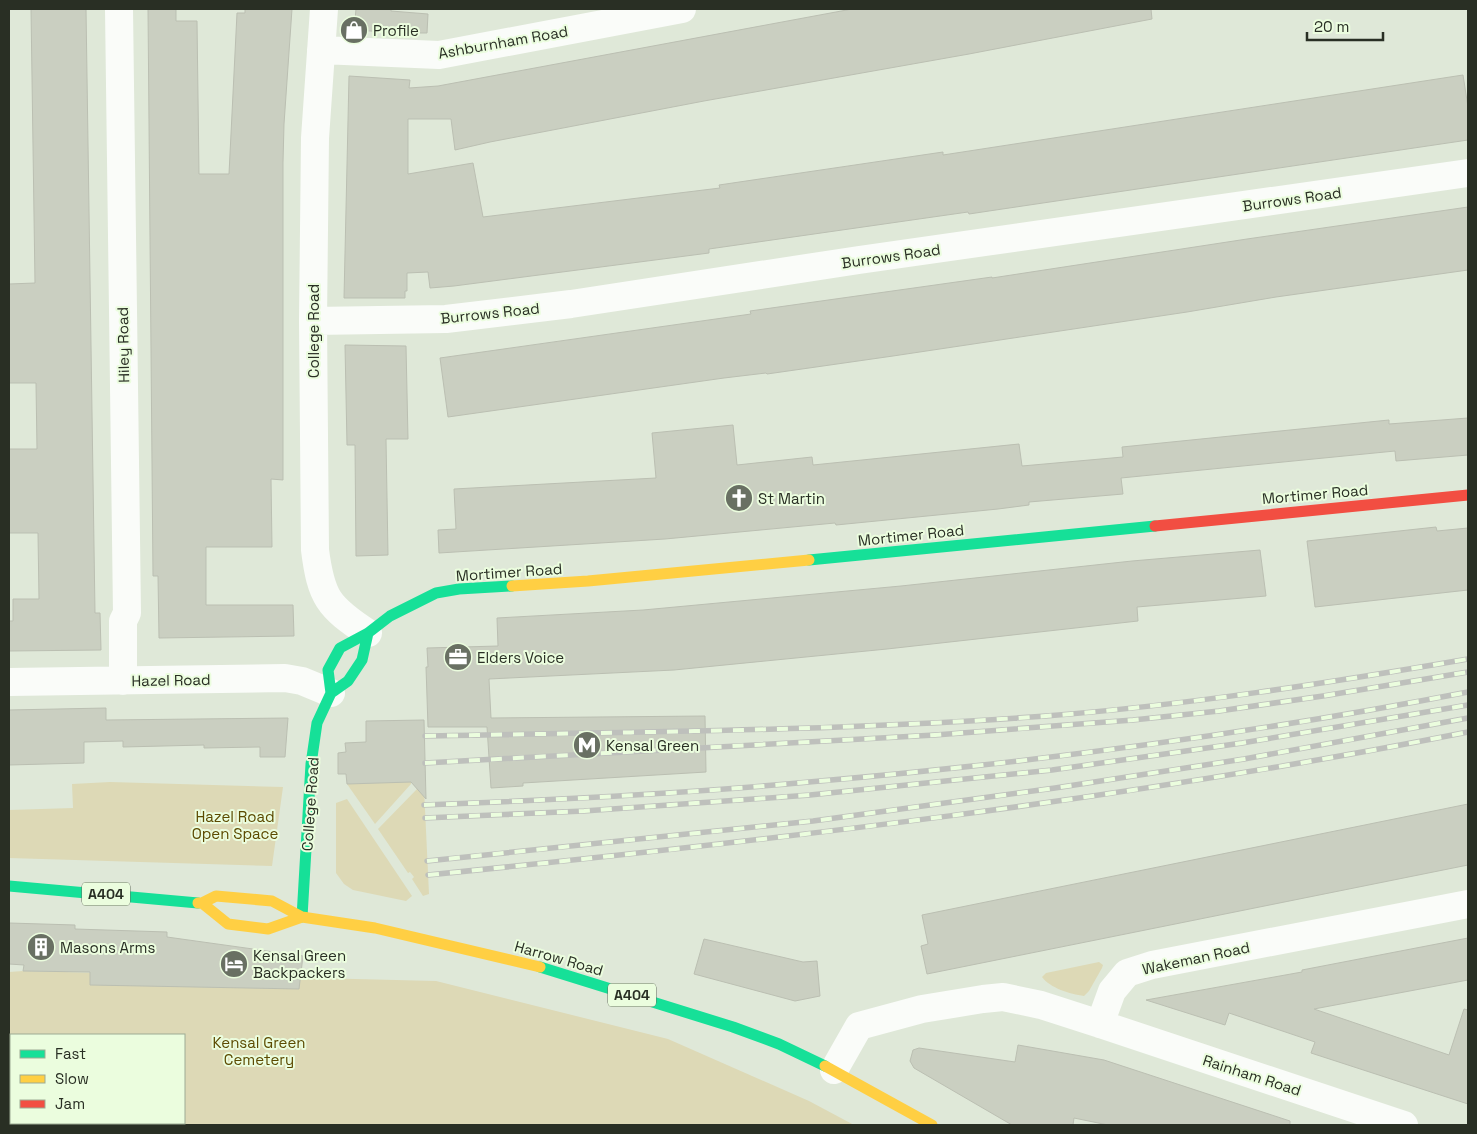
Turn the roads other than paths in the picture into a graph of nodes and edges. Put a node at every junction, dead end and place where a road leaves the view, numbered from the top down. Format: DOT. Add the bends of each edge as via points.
graph roads {
  1 [pos="119,9"];
  2 [pos="324,9"];
  3 [pos="682,9"];
  4 [pos="321,50"];
  5 [pos="1468,173"];
  6 [pos="313,321"];
  7 [pos="1468,494"];
  8 [pos="368,633"];
  9 [pos="123,680"];
  10 [pos="9,682"];
  11 [pos="331,693"];
  12 [pos="9,886"];
  13 [pos="202,903"];
  14 [pos="1468,904"];
  15 [pos="302,917"];
  16 [pos="1100,1024"];
  17 [pos="834,1070"];
  18 [pos="932,1125"];
  19 [pos="1404,1125"];
  1 -- 9 [label="street, Hiley Road" via="127,613 122,621"];
  2 -- 4 [label="street, College Road"];
  3 -- 4 [label="street, Ashburnham Road" via="439,55"];
  4 -- 6 [label="street, College Road" via="315,138"];
  5 -- 6 [label="street, Burrows Road" via="572,304 446,319"];
  6 -- 8 [label="street, College Road" via="314,509 318,577 329,602"];
  7 -- 8 [label="main road, Mortimer Road" via="790,562 588,581 459,589 433,595 390,616"];
  8 -- 11 [label="main road, College Road" via="362,660 348,681"];
  8 -- 11 [label="main road, College Road" via="340,648 328,670"];
  9 -- 10 [label="street, Hazel Road"];
  9 -- 11 [label="street, Hazel Road" via="285,678"];
  11 -- 15 [label="main road, College Road" via="317,723 311,764"];
  12 -- 13 [label="main road, Harrow Road / A404"];
  13 -- 15 [label="main road, Harrow Road / A404" via="216,896 272,901"];
  13 -- 15 [label="main road, Harrow Road / A404" via="228,924 268,929"];
  14 -- 16 [label="street, Wakeman Road" via="1152,965 1127,973 1112,991"];
  15 -- 17 [label="main road, Harrow Road / A404" via="375,928 530,964 733,1026"];
  16 -- 17 [label="street" via="1003,997 922,1009 860,1026"];
  16 -- 19 [label="street, Rainham Road"];
  17 -- 18 [label="main road, Harrow Road / A404"];
}
